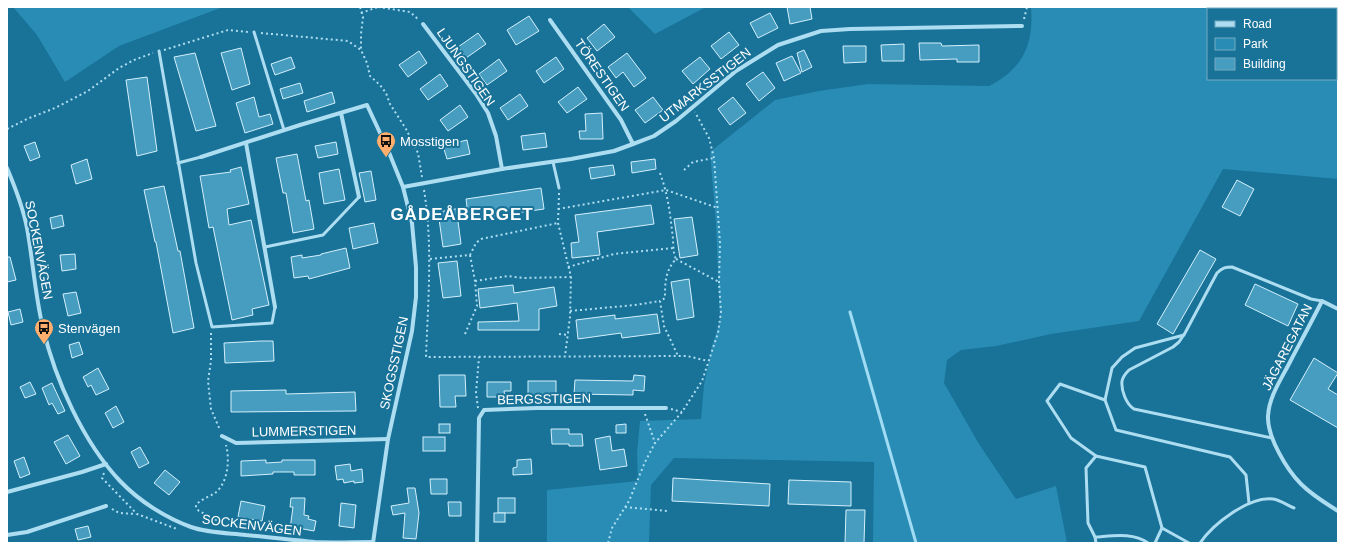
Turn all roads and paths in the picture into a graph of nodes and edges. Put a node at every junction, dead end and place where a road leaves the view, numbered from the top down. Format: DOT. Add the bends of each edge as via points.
graph roads {
  1 [pos="360,7"];
  2 [pos="378,7"];
  3 [pos="1027,7"];
  4 [pos="361,13"];
  5 [pos="550,20"];
  6 [pos="423,24"];
  7 [pos="1022,26"];
  8 [pos="254,32"];
  9 [pos="361,50"];
  10 [pos="159,51"];
  11 [pos="692,107"];
  12 [pos="341,113"];
  13 [pos="7,129"];
  14 [pos="284,130"];
  15 [pos="246,142"];
  16 [pos="633,144"];
  17 [pos="201,157"];
  18 [pos="714,158"];
  19 [pos="553,162"];
  20 [pos="178,163"];
  21 [pos="7,168"];
  22 [pos="502,169"];
  23 [pos="684,170"];
  24 [pos="660,173"];
  25 [pos="423,184"];
  26 [pos="403,187"];
  27 [pos="559,188"];
  28 [pos="666,190"];
  29 [pos="359,197"];
  30 [pos="718,208"];
  31 [pos="558,209"];
  32 [pos="558,223"];
  33 [pos="264,248"];
  34 [pos="674,248"];
  35 [pos="470,255"];
  36 [pos="430,259"];
  37 [pos="676,259"];
  38 [pos="568,267"];
  39 [pos="571,277"];
  40 [pos="475,281"];
  41 [pos="719,283"];
  42 [pos="660,301"];
  43 [pos="1322,301"];
  44 [pos="275,307"];
  45 [pos="1338,309"];
  46 [pos="570,311"];
  47 [pos="212,327"];
  48 [pos="465,334"];
  49 [pos="559,334"];
  50 [pos="568,335"];
  51 [pos="1184,335"];
  52 [pos="565,356"];
  53 [pos="678,356"];
  54 [pos="479,357"];
  55 [pos="708,361"];
  56 [pos="1106,400"];
  57 [pos="643,408"];
  58 [pos="666,408"];
  59 [pos="682,412"];
  60 [pos="479,418"];
  61 [pos="222,436"];
  62 [pos="1273,438"];
  63 [pos="388,440"];
  64 [pos="655,443"];
  65 [pos="1096,456"];
  66 [pos="106,464"];
  67 [pos="7,492"];
  68 [pos="1249,503"];
  69 [pos="106,506"];
  70 [pos="625,506"];
  71 [pos="1294,508"];
  72 [pos="667,511"];
  73 [pos="1338,511"];
  74 [pos="138,514"];
  75 [pos="1162,528"];
  76 [pos="223,533"];
  77 [pos="7,534"];
  78 [pos="1095,537"];
  79 [pos="373,542"];
  80 [pos="317,543"];
  81 [pos="477,543"];
  82 [pos="608,543"];
  83 [pos="1096,543"];
  84 [pos="1148,543"];
  85 [pos="1155,543"];
  86 [pos="1190,543"];
  87 [pos="1200,543"];
  1 -- 4 [label="path"];
  2 -- 4 [label="path"];
  2 -- 6 [label="path" via="410,12"];
  3 -- 7 [label="path"];
  4 -- 9 [label="path" via="364,17"];
  5 -- 16 [label="street, TÖRESTIGEN" via="621,120"];
  6 -- 22 [label="street, LJUNGSTIGEN" via="488,113 496,136"];
  7 -- 11 [label="street, UTMARKSSTIGEN" via="822,31 778,45 761,54"];
  8 -- 9 [label="path" via="348,41"];
  8 -- 10 [label="path" via="228,30"];
  8 -- 14 [label="lane"];
  9 -- 25 [label="path" via="370,76 386,93 418,153"];
  10 -- 13 [label="path" via="134,60 88,91"];
  10 -- 20 [label="lane"];
  11 -- 16 [label="street, UTMARKSSTIGEN" via="654,136"];
  11 -- 18 [label="path" via="709,138"];
  12 -- 14 [label="street"];
  12 -- 26 [label="street" via="367,105"];
  12 -- 29 [label="street"];
  14 -- 15 [label="street"];
  15 -- 17 [label="street"];
  15 -- 33 [label="street"];
  16 -- 19 [label="street, UTMARKSSTIGEN" via="614,151"];
  17 -- 20 [label="lane"];
  18 -- 23 [label="path" via="693,162"];
  18 -- 30 [label="path"];
  19 -- 22 [label="street, UTMARKSSTIGEN"];
  19 -- 27 [label="lane"];
  20 -- 47 [label="lane" via="196,264"];
  21 -- 66 [label="street, SOCKENVÄGEN" via="27,227 42,326 59,382"];
  22 -- 25 [label="street, UTMARKSSTIGEN"];
  24 -- 28 [label="path"];
  25 -- 26 [label="street, UTMARKSSTIGEN"];
  25 -- 36 [label="path" via="428,214"];
  26 -- 63 [label="street, SKOGSSTIGEN" via="412,223 416,297 412,331"];
  27 -- 31 [label="path"];
  28 -- 30 [label="path"];
  28 -- 31 [label="path"];
  28 -- 34 [label="path"];
  29 -- 33 [label="lane" via="323,235"];
  30 -- 41 [label="path"];
  31 -- 32 [label="path"];
  32 -- 35 [label="path" via="481,239"];
  32 -- 38 [label="path"];
  33 -- 44 [label="street"];
  34 -- 37 [label="path"];
  34 -- 38 [label="path" via="614,254"];
  35 -- 36 [label="path"];
  35 -- 40 [label="path"];
  36 -- 54 [label="path" via="426,357"];
  37 -- 41 [label="path"];
  37 -- 42 [label="path" via="664,282 666,298"];
  38 -- 39 [label="path"];
  39 -- 40 [label="path" via="508,276"];
  39 -- 46 [label="path"];
  40 -- 48 [label="path" via="477,306"];
  41 -- 55 [label="path" via="721,312 718,333"];
  42 -- 46 [label="path"];
  42 -- 53 [label="path" via="664,326"];
  43 -- 45 [label="street, JÄGAREGATAN"];
  43 -- 51 [label="lane" via="1311,299 1232,267 1226,267 1218,273"];
  43 -- 62 [label="street, JÄGAREGATAN" via="1274,393 1268,417"];
  44 -- 47 [label="lane" via="272,323"];
  46 -- 50 [label="path"];
  47 -- 61 [label="path" via="208,381 211,409"];
  49 -- 50 [label="path"];
  50 -- 52 [label="path"];
  51 -- 56 [label="lane" via="1135,348 1122,357 1112,368"];
  51 -- 62 [label="lane" via="1173,347 1125,374 1123,388 1130,407"];
  52 -- 53 [label="path"];
  52 -- 54 [label="path"];
  53 -- 55 [label="path"];
  54 -- 60 [label="path" via="476,393"];
  55 -- 59 [label="path" via="702,381"];
  56 -- 65 [label="lane" via="1060,384 1047,401 1071,438"];
  56 -- 68 [label="lane" via="1116,430 1230,456 1246,475"];
  57 -- 58 [label="street, BERGSSTIGEN"];
  57 -- 60 [label="street, BERGSSTIGEN" via="484,410"];
  57 -- 64 [label="path"];
  58 -- 59 [label="path"];
  59 -- 64 [label="path"];
  60 -- 81 [label="street"];
  61 -- 63 [label="street, LUMMERSTIGEN" via="236,443"];
  61 -- 76 [label="path" via="228,456 225,478 219,489 196,505 196,508 222,523"];
  62 -- 73 [label="street, JÄGAREGATAN" via="1300,483"];
  63 -- 79 [label="street, SKOGSSTIGEN"];
  64 -- 70 [label="path"];
  65 -- 75 [label="lane" via="1145,467"];
  65 -- 78 [label="lane" via="1086,468 1088,523"];
  66 -- 67 [label="street"];
  66 -- 76 [label="street, SOCKENVÄGEN" via="120,482 156,510 193,528"];
  68 -- 71 [label="lane" via="1274,499"];
  68 -- 87 [label="lane" via="1219,522"];
  69 -- 74 [label="path" via="119,513"];
  69 -- 77 [label="street" via="35,530"];
  70 -- 72 [label="path"];
  70 -- 82 [label="path" via="612,528"];
  75 -- 85 [label="lane"];
  75 -- 86 [label="lane"];
  76 -- 80 [label="street, SOCKENVÄGEN"];
  78 -- 83 [label="lane"];
  78 -- 84 [label="lane" via="1134,537"];
  79 -- 80 [label="street, SOCKENVÄGEN"];
}
